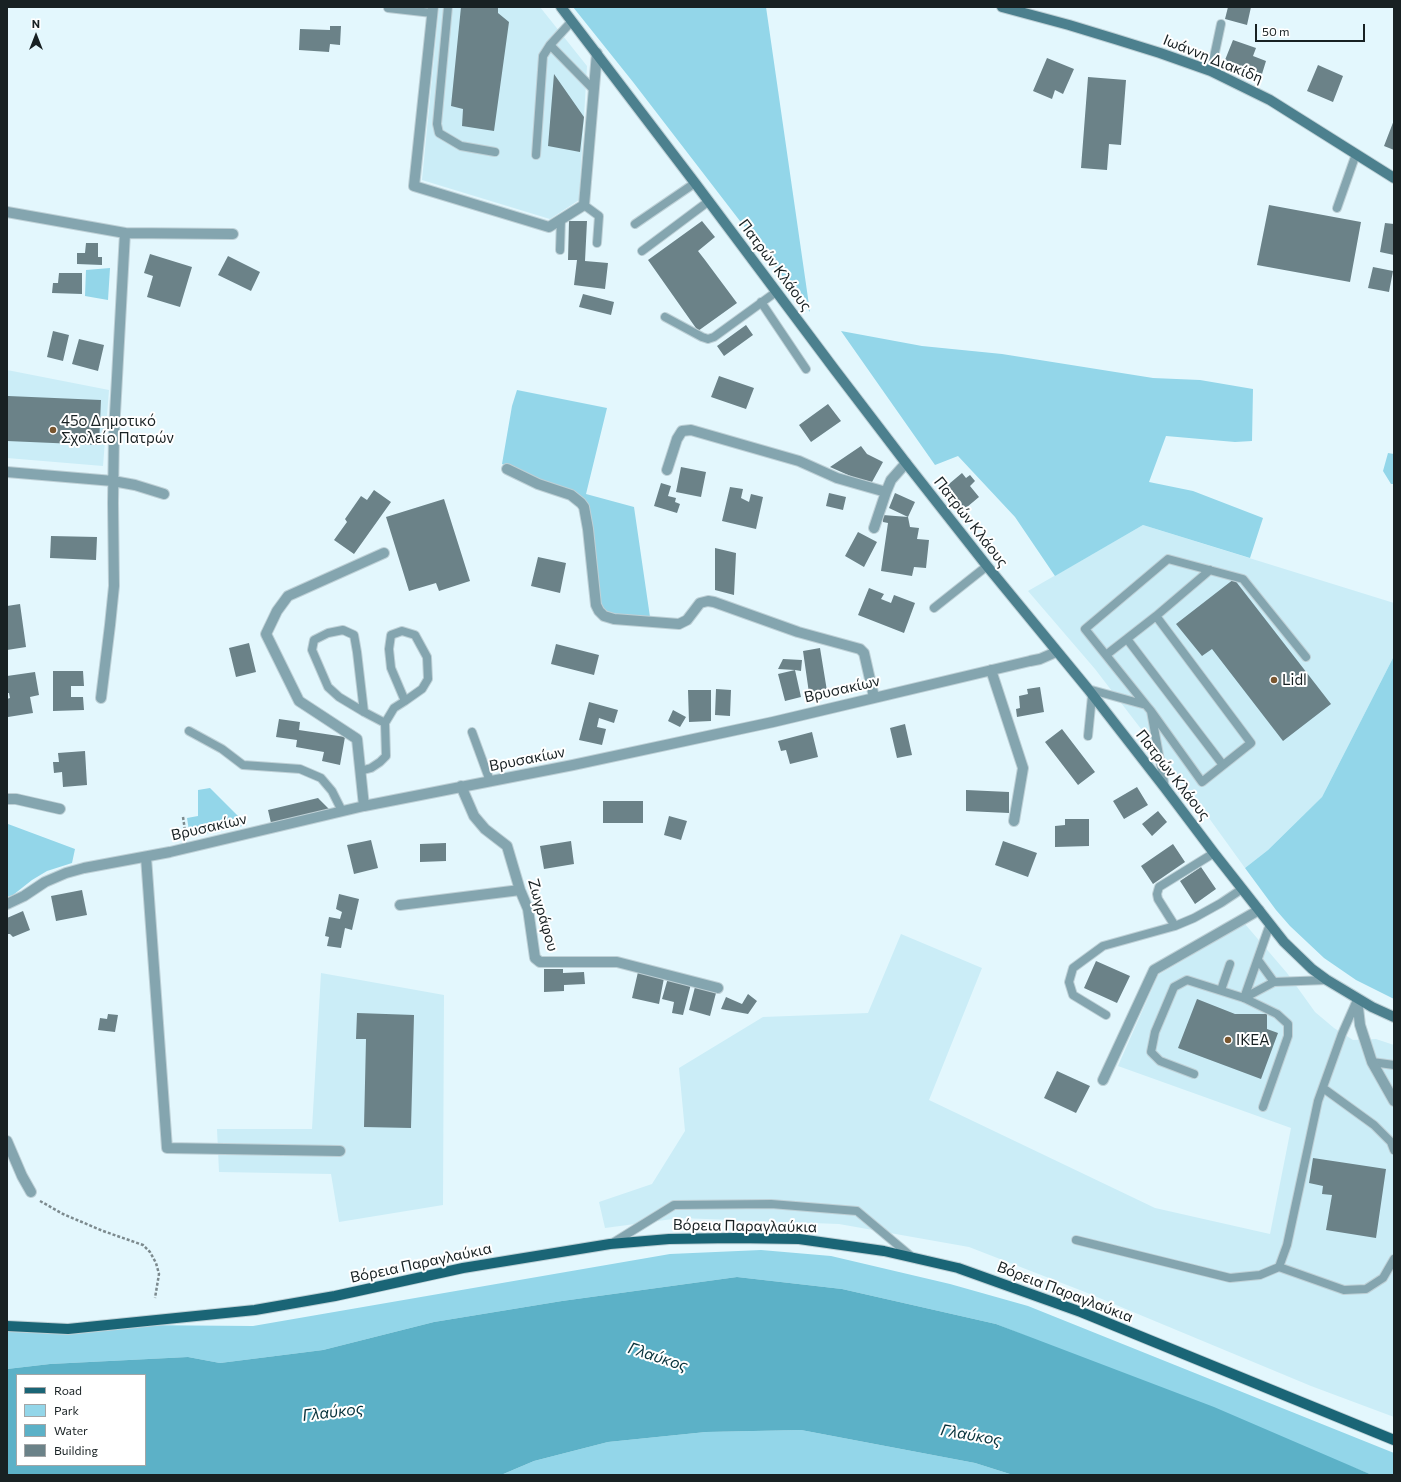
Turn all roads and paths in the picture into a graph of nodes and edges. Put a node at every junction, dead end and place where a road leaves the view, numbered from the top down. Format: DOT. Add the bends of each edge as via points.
graph roads {
  1 [pos="448,7"];
  2 [pos="561,7"];
  3 [pos="1002,7"];
  4 [pos="388,8"];
  5 [pos="433,10"];
  6 [pos="572,21"];
  7 [pos="1221,24"];
  8 [pos="550,45"];
  9 [pos="597,53"];
  10 [pos="1211,71"];
  11 [pos="594,90"];
  12 [pos="495,152"];
  13 [pos="1356,154"];
  14 [pos="536,155"];
  15 [pos="1394,178"];
  16 [pos="696,183"];
  17 [pos="708,201"];
  18 [pos="584,204"];
  19 [pos="1337,208"];
  20 [pos="7,212"];
  21 [pos="561,219"];
  22 [pos="635,224"];
  23 [pos="125,233"];
  24 [pos="234,234"];
  25 [pos="597,243"];
  26 [pos="560,250"];
  27 [pos="642,251"];
  28 [pos="776,292"];
  29 [pos="761,302"];
  30 [pos="665,317"];
  31 [pos="806,369"];
  32 [pos="906,463"];
  33 [pos="507,469"];
  34 [pos="667,470"];
  35 [pos="7,472"];
  36 [pos="113,481"];
  37 [pos="886,492"];
  38 [pos="164,494"];
  39 [pos="874,528"];
  40 [pos="384,553"];
  41 [pos="987,566"];
  42 [pos="1210,570"];
  43 [pos="934,608"];
  44 [pos="1156,616"];
  45 [pos="1127,639"];
  46 [pos="1056,652"];
  47 [pos="1106,655"];
  48 [pos="1306,657"];
  49 [pos="991,670"];
  50 [pos="1090,692"];
  51 [pos="874,697"];
  52 [pos="101,698"];
  53 [pos="405,701"];
  54 [pos="1149,708"];
  55 [pos="364,712"];
  56 [pos="385,723"];
  57 [pos="189,730"];
  58 [pos="472,732"];
  59 [pos="1088,736"];
  60 [pos="1223,765"];
  61 [pos="360,770"];
  62 [pos="490,781"];
  63 [pos="461,786"];
  64 [pos="1165,788"];
  65 [pos="7,799"];
  66 [pos="364,806"];
  67 [pos="60,809"];
  68 [pos="342,811"];
  69 [pos="183,817"];
  70 [pos="1014,821"];
  71 [pos="187,848"];
  72 [pos="1214,853"];
  73 [pos="146,857"];
  74 [pos="1242,889"];
  75 [pos="520,890"];
  76 [pos="7,904"];
  77 [pos="400,905"];
  78 [pos="1259,910"];
  79 [pos="1270,924"];
  80 [pos="1175,926"];
  81 [pos="1258,960"];
  82 [pos="1230,964"];
  83 [pos="1327,980"];
  84 [pos="1274,982"];
  85 [pos="718,988"];
  86 [pos="1220,990"];
  87 [pos="1244,998"];
  88 [pos="1357,999"];
  89 [pos="1106,1016"];
  90 [pos="1394,1017"];
  91 [pos="1372,1062"];
  92 [pos="1394,1065"];
  93 [pos="1194,1074"];
  94 [pos="1103,1080"];
  95 [pos="1323,1088"];
  96 [pos="1394,1101"];
  97 [pos="1263,1107"];
  98 [pos="7,1141"];
  99 [pos="340,1150"];
  100 [pos="1394,1150"];
  101 [pos="31,1192"];
  102 [pos="1076,1240"];
  103 [pos="610,1244"];
  104 [pos="912,1257"];
  105 [pos="1394,1259"];
  106 [pos="1279,1267"];
  107 [pos="155,1298"];
  108 [pos="7,1326"];
  109 [pos="1394,1440"];
  1 -- 12 [label="lane" via="437,124 439,133 461,146"];
  2 -- 6 [label="main road, Πατρών Κλάους"];
  3 -- 10 [label="main road, Ιωάννη Διακίδη" via="1115,39"];
  4 -- 5 [label="lane"];
  5 -- 21 [label="street" via="414,186 550,227"];
  6 -- 8 [label="lane"];
  6 -- 9 [label="main road, Πατρών Κλάους"];
  7 -- 10 [label="lane"];
  8 -- 11 [label="lane"];
  8 -- 14 [label="lane" via="543,56"];
  9 -- 11 [label="street"];
  9 -- 16 [label="main road, Πατρών Κλάους"];
  10 -- 13 [label="main road, Ιωάννη Διακίδη" via="1270,100"];
  11 -- 18 [label="street"];
  13 -- 15 [label="main road, Ιωάννη Διακίδη"];
  13 -- 19 [label="lane"];
  16 -- 17 [label="main road, Πατρών Κλάους"];
  16 -- 22 [label="lane"];
  17 -- 27 [label="lane"];
  17 -- 28 [label="main road, Πατρών Κλάους"];
  18 -- 21 [label="street"];
  18 -- 25 [label="lane" via="599,216"];
  20 -- 23 [label="street"];
  21 -- 26 [label="lane"];
  23 -- 24 [label="street"];
  23 -- 36 [label="street"];
  28 -- 29 [label="lane"];
  28 -- 32 [label="main road, Πατρών Κλάους"];
  29 -- 30 [label="lane" via="708,339"];
  29 -- 31 [label="lane"];
  32 -- 37 [label="street" via="891,480"];
  32 -- 41 [label="main road, Πατρών Κλάους"];
  33 -- 51 [label="street" via="538,484 571,495 584,507 596,605 604,616 679,624 687,620 700,603 714,602 798,632 860,649 864,653"];
  34 -- 37 [label="street" via="677,438 682,431 691,430 799,461 837,478"];
  35 -- 36 [label="street"];
  36 -- 38 [label="street"];
  36 -- 52 [label="street" via="114,586"];
  37 -- 39 [label="street"];
  40 -- 61 [label="street" via="288,596 277,611 266,634 299,701 357,739"];
  41 -- 43 [label="lane"];
  41 -- 46 [label="main road, Πατρών Κλάους"];
  42 -- 44 [label="lane"];
  42 -- 47 [label="lane" via="1168,559 1084,629"];
  42 -- 48 [label="lane" via="1243,579"];
  44 -- 45 [label="lane"];
  44 -- 60 [label="lane" via="1251,743"];
  45 -- 47 [label="lane"];
  45 -- 60 [label="lane"];
  46 -- 49 [label="street, Βρυσακίων" via="1040,659"];
  46 -- 50 [label="main road, Πατρών Κλάους"];
  47 -- 54 [label="lane"];
  49 -- 51 [label="street, Βρυσακίων"];
  49 -- 70 [label="street" via="1023,768"];
  50 -- 54 [label="lane"];
  50 -- 59 [label="lane"];
  50 -- 64 [label="main road, Πατρών Κλάους"];
  51 -- 62 [label="street, Βρυσακίων" via="660,746"];
  53 -- 53 [label="lane" via="422,689 428,679 427,657 415,635 402,631 391,636 388,649 391,668"];
  53 -- 56 [label="lane" via="394,708"];
  54 -- 60 [label="lane" via="1202,782"];
  54 -- 64 [label="lane"];
  55 -- 55 [label="lane" via="328,687 312,650 314,640 328,633 343,630 354,635"];
  55 -- 56 [label="lane"];
  56 -- 61 [label="lane" via="386,756 371,768"];
  57 -- 68 [label="lane" via="222,749 243,765 300,769 321,778"];
  58 -- 62 [label="lane"];
  61 -- 66 [label="street"];
  62 -- 63 [label="street, Βρυσακίων"];
  63 -- 66 [label="street, Βρυσακίων"];
  63 -- 75 [label="street, Ζωγράφου" via="474,816 507,846"];
  64 -- 72 [label="main road, Πατρών Κλάους"];
  65 -- 67 [label="street"];
  66 -- 68 [label="street, Βρυσακίων"];
  68 -- 71 [label="street, Βρυσακίων"];
  69 -- 71 [label="path"];
  71 -- 73 [label="street, Βρυσακίων"];
  72 -- 74 [label="main road, Πατρών Κλάους"];
  72 -- 80 [label="lane" via="1159,886 1158,899"];
  73 -- 76 [label="street, Βρυσακίων" via="66,873"];
  73 -- 99 [label="street" via="167,1148"];
  74 -- 78 [label="main road, Πατρών Κλάους"];
  74 -- 80 [label="lane" via="1194,918"];
  75 -- 77 [label="street"];
  75 -- 85 [label="street, Ζωγράφου" via="528,909 535,958 540,962 617,962"];
  78 -- 79 [label="main road, Πατρών Κλάους"];
  78 -- 94 [label="street" via="1154,970"];
  79 -- 81 [label="lane"];
  79 -- 83 [label="main road, Πατρών Κλάους" via="1300,958"];
  80 -- 89 [label="lane" via="1103,946 1073,968 1069,982 1073,996"];
  81 -- 84 [label="lane"];
  81 -- 87 [label="lane"];
  82 -- 86 [label="lane"];
  83 -- 84 [label="lane"];
  83 -- 88 [label="main road, Πατρών Κλάους"];
  84 -- 87 [label="lane"];
  86 -- 87 [label="lane"];
  86 -- 93 [label="lane" via="1187,980 1174,987 1154,1032 1151,1052 1160,1061"];
  87 -- 97 [label="lane" via="1277,1014 1288,1024 1288,1036"];
  88 -- 90 [label="main road, Πατρών Κλάους"];
  88 -- 91 [label="street" via="1360,1025"];
  88 -- 95 [label="lane"];
  91 -- 92 [label="lane"];
  91 -- 96 [label="street"];
  95 -- 100 [label="lane" via="1374,1125 1391,1142"];
  95 -- 106 [label="lane" via="1287,1245"];
  98 -- 101 [label="street"];
  101 -- 107 [label="path" via="62,1214 143,1245 150,1252 159,1274"];
  102 -- 106 [label="lane" via="1230,1278 1260,1275"];
  103 -- 104 [label="main road, Βόρεια Παραγλαύκια" via="669,1238 799,1239"];
  103 -- 104 [label="lane" via="674,1205 771,1204 857,1211"];
  103 -- 108 [label="main road, Βόρεια Παραγλαύκια" via="463,1268 335,1296 255,1310 68,1329"];
  104 -- 109 [label="main road, Βόρεια Παραγλαύκια" via="958,1268 1081,1312"];
  105 -- 106 [label="lane" via="1383,1278 1366,1289 1344,1290"];
}
